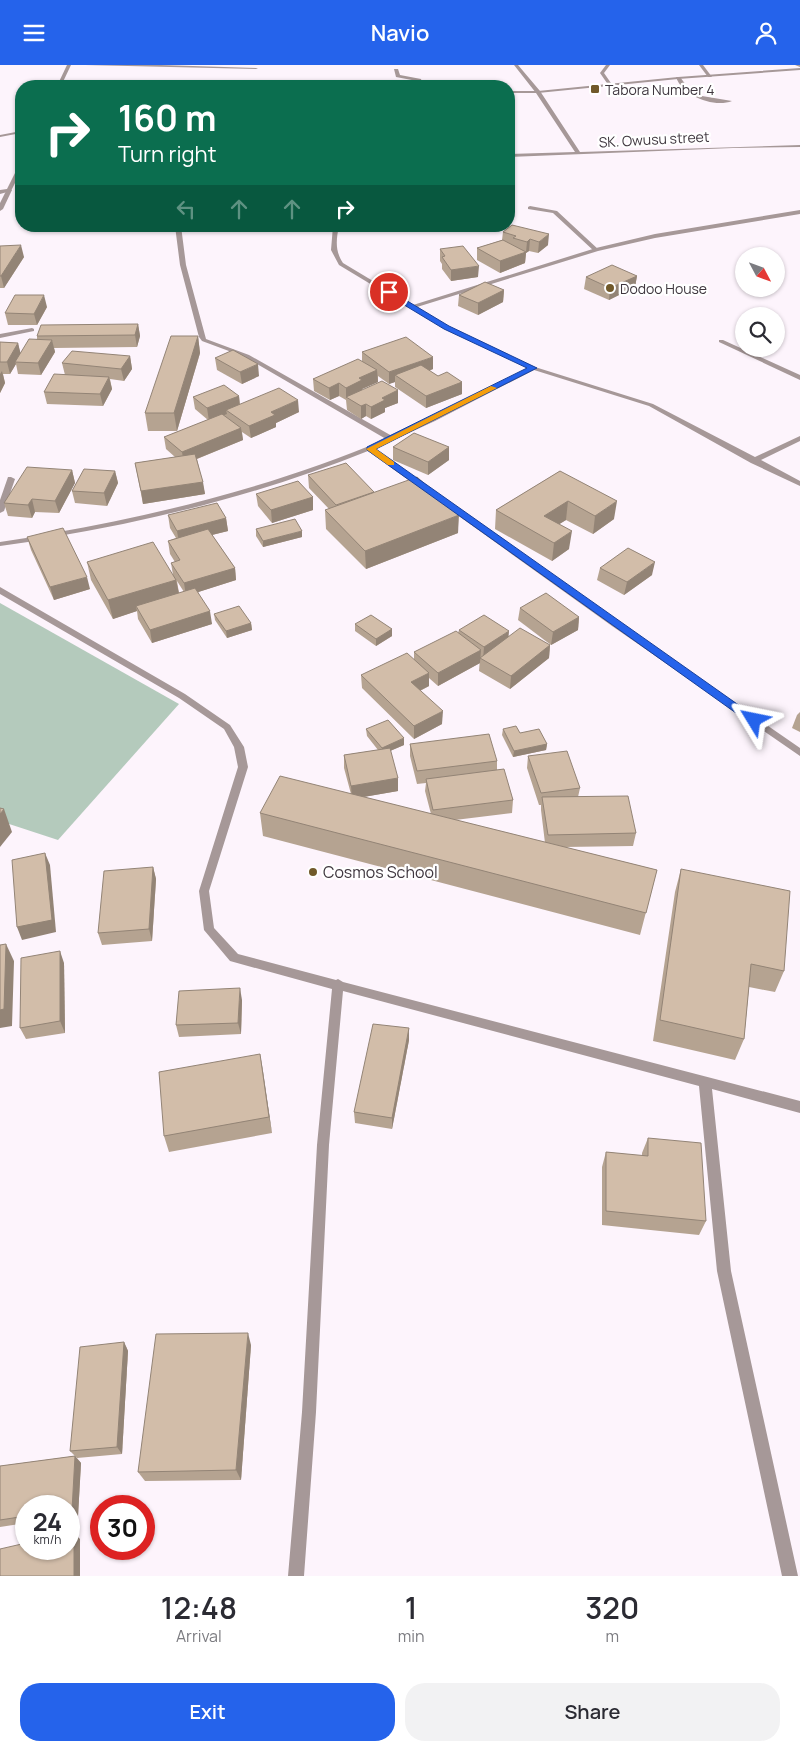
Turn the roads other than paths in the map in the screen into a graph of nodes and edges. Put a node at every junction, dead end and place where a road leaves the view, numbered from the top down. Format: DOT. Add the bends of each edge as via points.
graph roads {
  1 [pos="69,65"];
  2 [pos="87,65"];
  3 [pos="516,65"];
  4 [pos="608,65"];
  5 [pos="701,65"];
  6 [pos="799,67"];
  7 [pos="256,68"];
  8 [pos="396,70"];
  9 [pos="710,76"];
  10 [pos="678,78"];
  11 [pos="61,80"];
  12 [pos="419,80"];
  13 [pos="611,85"];
  14 [pos="515,92"];
  15 [pos="538,92"];
  16 [pos="730,101"];
  17 [pos="15,134"];
  18 [pos="0,136"];
  19 [pos="800,146"];
  20 [pos="579,154"];
  21 [pos="515,157"];
  22 [pos="15,180"];
  23 [pos="10,190"];
  24 [pos="0,192"];
  25 [pos="530,208"];
  26 [pos="0,209"];
  27 [pos="800,212"];
  28 [pos="179,232"];
  29 [pos="335,232"];
  30 [pos="596,250"];
  31 [pos="412,307"];
  32 [pos="32,330"];
  33 [pos="0,336"];
  34 [pos="721,341"];
  35 [pos="533,368"];
  36 [pos="800,378"];
  37 [pos="800,438"];
  38 [pos="392,439"];
  39 [pos="370,449"];
  40 [pos="754,461"];
  41 [pos="12,479"];
  42 [pos="800,484"];
  43 [pos="0,511"];
  44 [pos="0,544"];
  45 [pos="0,590"];
  46 [pos="800,753"];
  47 [pos="338,985"];
  48 [pos="705,1081"];
  49 [pos="800,1107"];
  50 [pos="296,1576"];
  51 [pos="790,1576"];
  1 -- 11 [label="street"];
  2 -- 7 [label="street"];
  3 -- 15 [label="street"];
  4 -- 13 [label="street" via="602,76"];
  5 -- 9 [label="street"];
  6 -- 9 [label="street"];
  8 -- 12 [label="street" via="398,76"];
  9 -- 10 [label="street"];
  10 -- 13 [label="street"];
  10 -- 16 [label="street" via="697,96"];
  13 -- 15 [label="street"];
  14 -- 15 [label="street"];
  15 -- 20 [label="street"];
  17 -- 18 [label="street"];
  19 -- 20 [label="street, SK. Owusu street"];
  20 -- 21 [label="street, SK. Owusu street"];
  22 -- 23 [label="street"];
  23 -- 24 [label="street"];
  23 -- 26 [label="street"];
  25 -- 30 [label="street" via="555,212"];
  27 -- 30 [label="street" via="655,236"];
  28 -- 38 [label="street" via="183,265 204,340 247,356"];
  29 -- 31 [label="street" via="334,254 341,264"];
  30 -- 31 [label="street"];
  31 -- 35 [label="street"];
  32 -- 33 [label="street"];
  34 -- 36 [label="street"];
  35 -- 38 [label="street"];
  35 -- 40 [label="street" via="650,405"];
  37 -- 40 [label="street"];
  38 -- 39 [label="street"];
  39 -- 44 [label="street" via="273,485 115,525"];
  39 -- 46 [label="street"];
  40 -- 42 [label="street"];
  41 -- 43 [label="street"];
  45 -- 47 [label="street" via="182,696 227,727 239,747 243,767 204,891 210,930 234,958"];
  47 -- 48 [label="street"];
  47 -- 50 [label="street" via="323,1145 310,1412"];
  48 -- 49 [label="street"];
  48 -- 51 [label="street" via="724,1271"];
}
